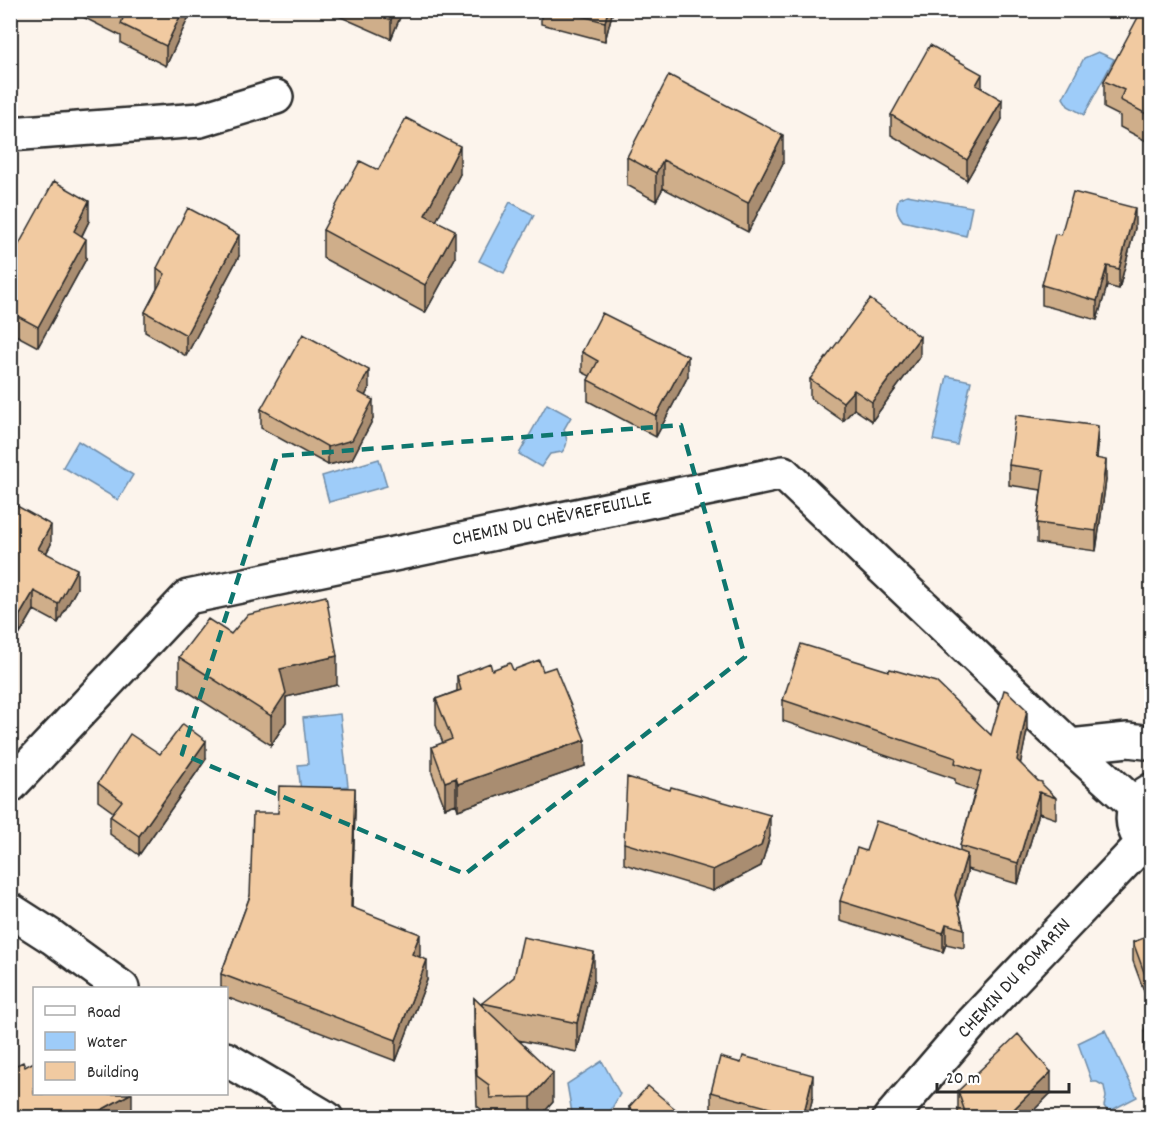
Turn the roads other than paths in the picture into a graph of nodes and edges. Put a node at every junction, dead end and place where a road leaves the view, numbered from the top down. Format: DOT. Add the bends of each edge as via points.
graph roads {
  1 [pos="276,97"];
  2 [pos="10,134"];
  3 [pos="1149,737"];
  4 [pos="1070,746"];
  5 [pos="10,786"];
  6 [pos="1144,798"];
  7 [pos="1147,847"];
  8 [pos="10,910"];
  9 [pos="121,987"];
  10 [pos="228,1060"];
  11 [pos="326,1118"];
  12 [pos="890,1118"];
  1 -- 2 [label="street" via="200,120"];
  3 -- 4 [label="street"];
  4 -- 5 [label="street, CHEMIN DU CHÈVREFEUILLE" via="783,473 188,597"];
  4 -- 6 [label="street, CHEMIN DU CHÈVREFEUILLE"];
  6 -- 7 [label="street" via="1133,826"];
  7 -- 12 [label="street, CHEMIN DU ROMARIN" via="971,1024"];
  8 -- 9 [label="street"];
  10 -- 11 [label="street"];
}
